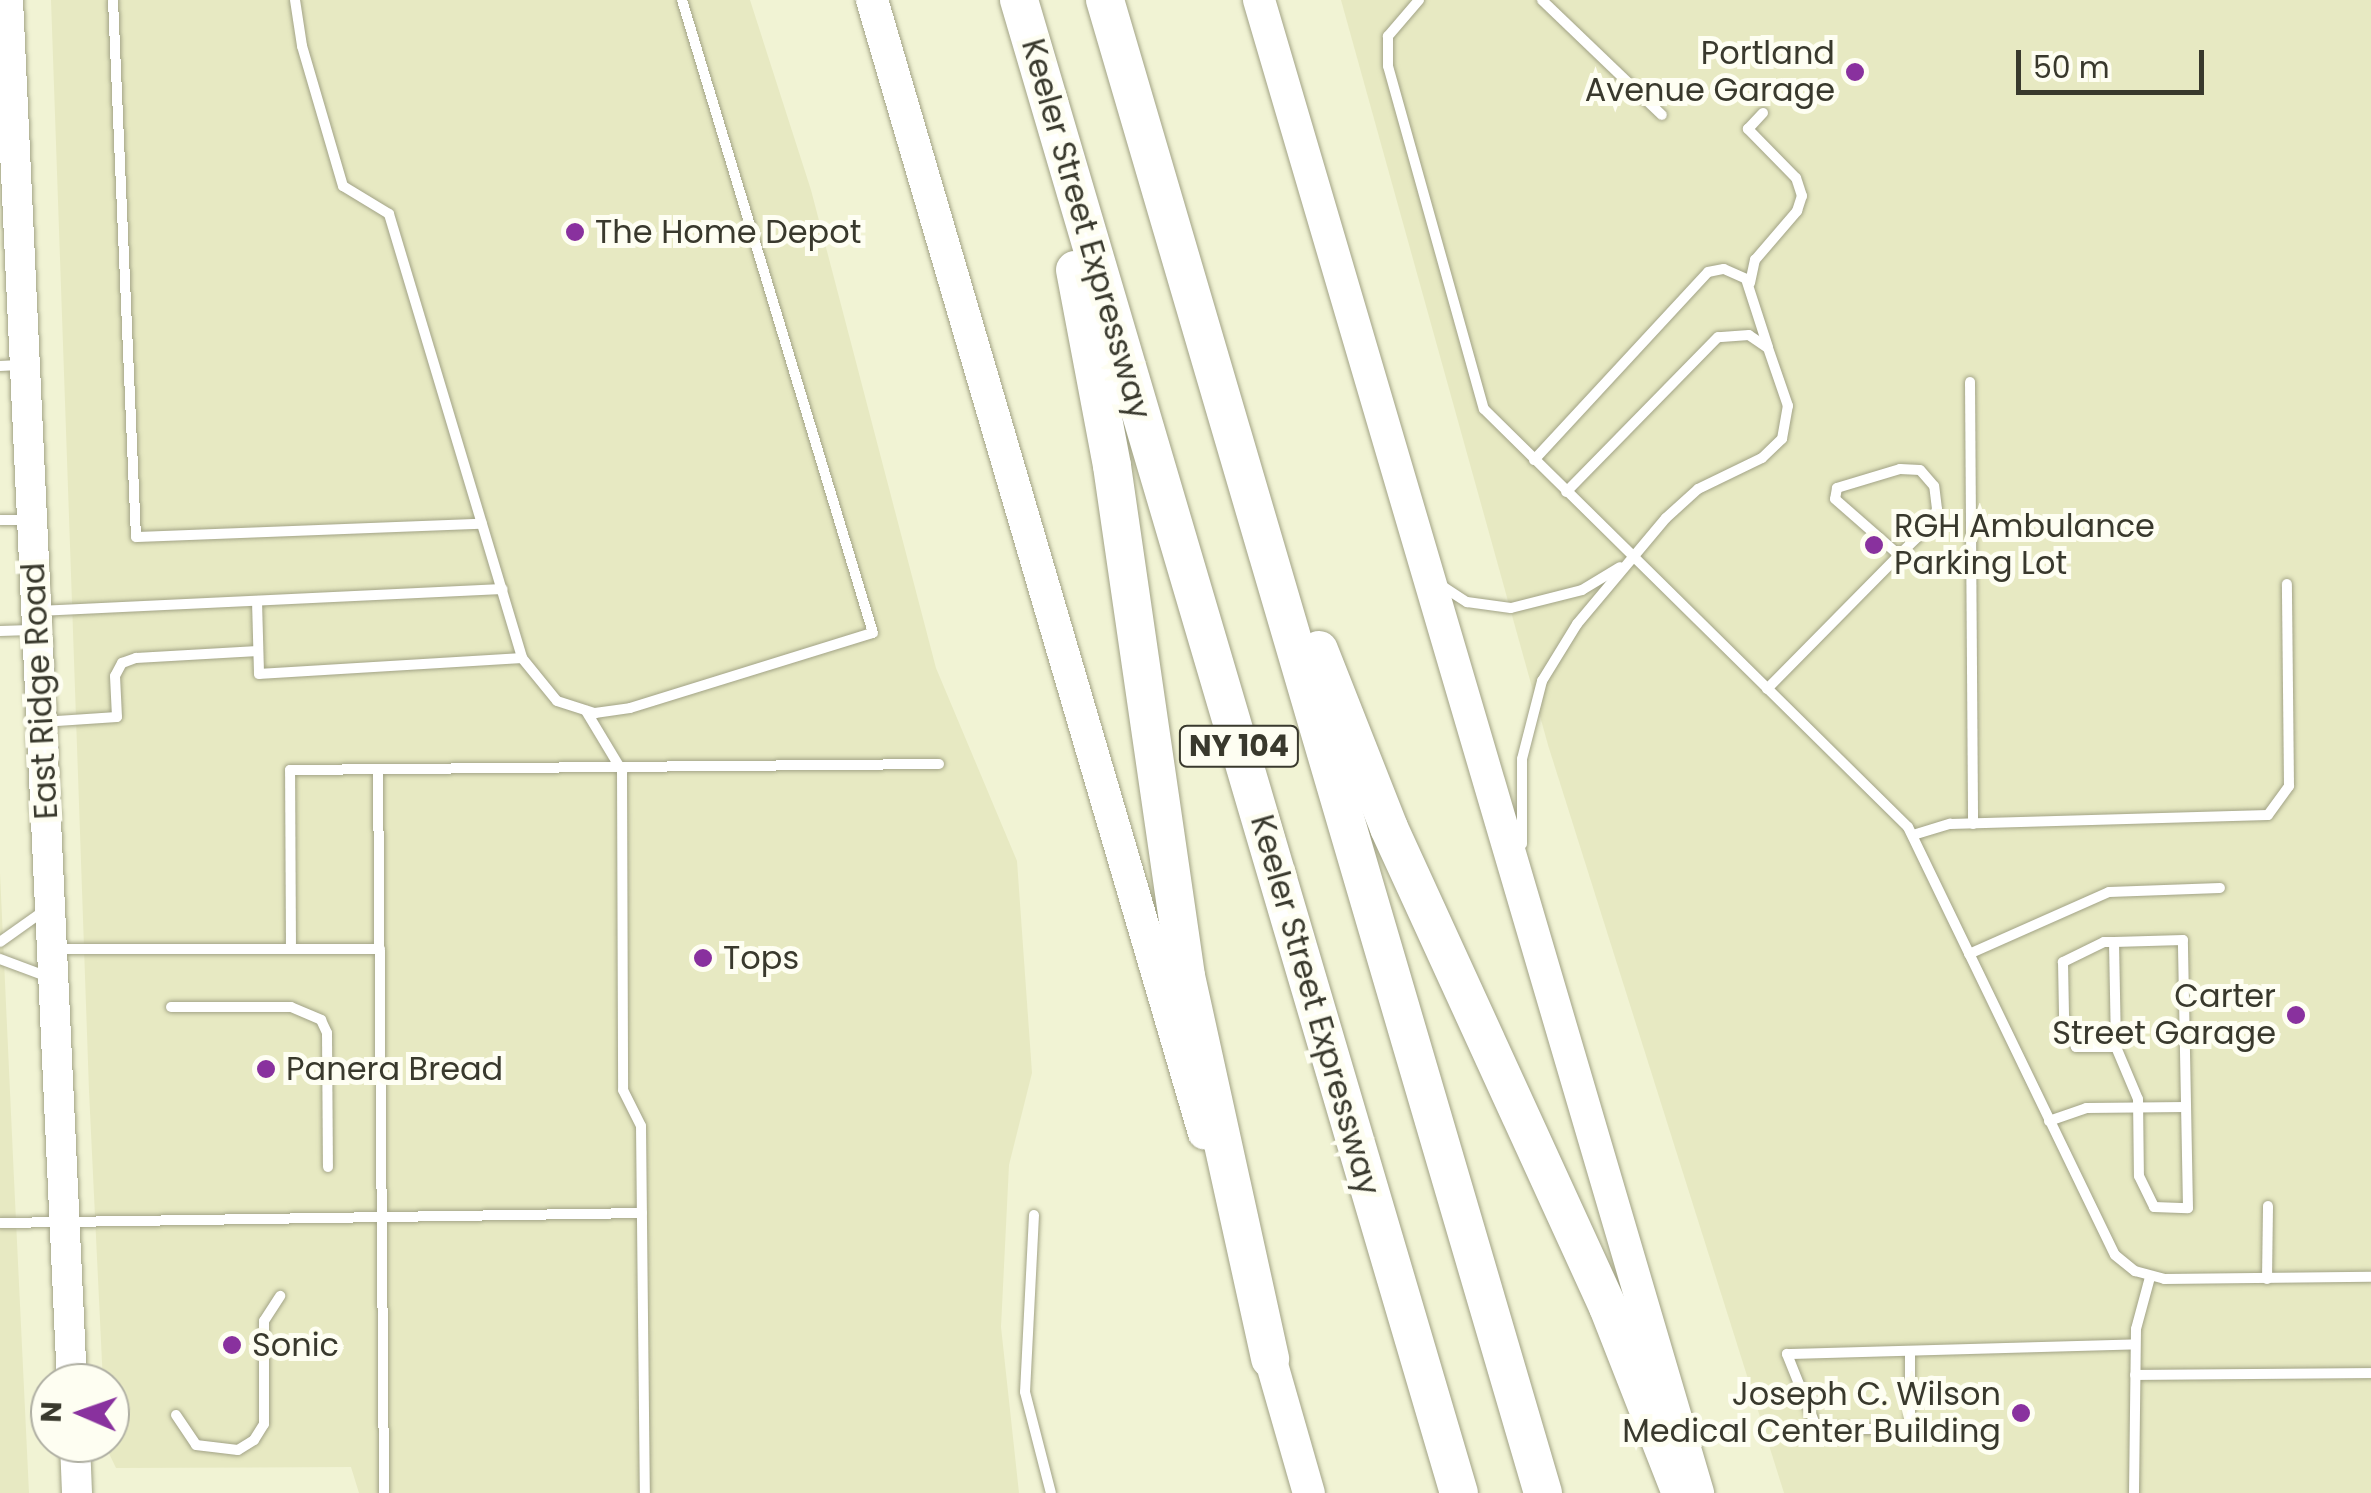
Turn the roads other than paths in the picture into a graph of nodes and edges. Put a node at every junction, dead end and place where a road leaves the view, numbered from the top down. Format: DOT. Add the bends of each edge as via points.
graph roads {
  1 [pos="8,0"];
  2 [pos="113,0"];
  3 [pos="295,0"];
  4 [pos="682,0"];
  5 [pos="872,0"];
  6 [pos="1016,0"];
  7 [pos="1105,0"];
  8 [pos="1259,0"];
  9 [pos="1419,0"];
  10 [pos="1542,0"];
  11 [pos="5,34"];
  12 [pos="1763,113"];
  13 [pos="1662,115"];
  14 [pos="1156,174"];
  15 [pos="9,184"];
  16 [pos="1750,284"];
  17 [pos="1768,348"];
  18 [pos="12,366"];
  19 [pos="1970,382"];
  20 [pos="1534,460"];
  21 [pos="1566,492"];
  22 [pos="0,520"];
  23 [pos="32,520"];
  24 [pos="482,524"];
  25 [pos="1421,550"];
  26 [pos="1899,556"];
  27 [pos="1633,557"];
  28 [pos="2287,584"];
  29 [pos="502,589"];
  30 [pos="257,601"];
  31 [pos="37,621"];
  32 [pos="0,631"];
  33 [pos="258,652"];
  34 [pos="522,658"];
  35 [pos="1766,689"];
  36 [pos="586,711"];
  37 [pos="42,722"];
  38 [pos="939,764"];
  39 [pos="378,770"];
  40 [pos="622,770"];
  41 [pos="1973,824"];
  42 [pos="1913,834"];
  43 [pos="2220,888"];
  44 [pos="50,907"];
  45 [pos="1530,925"];
  46 [pos="0,942"];
  47 [pos="2114,942"];
  48 [pos="291,949"];
  49 [pos="380,949"];
  50 [pos="1969,954"];
  51 [pos="0,959"];
  52 [pos="53,964"];
  53 [pos="171,1008"];
  54 [pos="2116,1047"];
  55 [pos="2138,1108"];
  56 [pos="2186,1108"];
  57 [pos="2049,1121"];
  58 [pos="328,1167"];
  59 [pos="2268,1206"];
  60 [pos="642,1213"];
  61 [pos="1034,1215"];
  62 [pos="382,1217"];
  63 [pos="64,1222"];
  64 [pos="0,1223"];
  65 [pos="2150,1277"];
  66 [pos="2371,1277"];
  67 [pos="2267,1278"];
  68 [pos="280,1296"];
  69 [pos="2135,1344"];
  70 [pos="1910,1354"];
  71 [pos="1270,1359"];
  72 [pos="71,1363"];
  73 [pos="2371,1373"];
  74 [pos="2135,1376"];
  75 [pos="176,1415"];
  76 [pos="76,1463"];
  77 [pos="77,1493"];
  78 [pos="384,1493"];
  79 [pos="646,1493"];
  80 [pos="1050,1493"];
  81 [pos="1309,1493"];
  82 [pos="1459,1493"];
  83 [pos="1543,1493"];
  84 [pos="1681,1493"];
  85 [pos="1698,1493"];
  86 [pos="2134,1493"];
  1 -- 11 [label="main road, East Ridge Road"];
  2 -- 24 [label="lane" via="136,537"];
  3 -- 24 [label="lane" via="343,186 388,214"];
  4 -- 36 [label="lane" via="873,634 630,708"];
  5 -- 71 [label="main road"];
  6 -- 71 [label="highway" via="1100,389 1189,994"];
  6 -- 82 [label="highway, Keeler Street Expressway / NY 104"];
  7 -- 14 [label="highway, NY 104"];
  8 -- 25 [label="main road"];
  9 -- 20 [label="lane" via="1388,36 1388,66 1476,394"];
  10 -- 13 [label="lane"];
  11 -- 15 [label="main road, East Ridge Road"];
  12 -- 16 [label="lane" via="1748,129 1796,178 1802,196 1794,216 1755,260"];
  14 -- 83 [label="highway, NY 104"];
  14 -- 84 [label="highway" via="1368,778 1613,1318"];
  15 -- 18 [label="main road, East Ridge Road"];
  16 -- 17 [label="lane"];
  16 -- 20 [label="lane" via="1740,274 1716,270"];
  17 -- 21 [label="lane" via="1749,335 1718,337"];
  17 -- 27 [label="lane" via="1788,406 1782,439 1762,458 1698,489"];
  18 -- 23 [label="main road, East Ridge Road"];
  19 -- 41 [label="lane"];
  20 -- 21 [label="lane"];
  21 -- 27 [label="lane"];
  22 -- 23 [label="lane"];
  23 -- 31 [label="main road, East Ridge Road"];
  24 -- 29 [label="lane"];
  25 -- 27 [label="lane" via="1448,592 1501,608 1582,590"];
  25 -- 45 [label="main road"];
  26 -- 26 [label="lane" via="1937,510 1934,486 1920,470 1900,469 1837,488 1836,498"];
  26 -- 35 [label="lane"];
  27 -- 35 [label="lane"];
  27 -- 45 [label="lane" via="1568,636 1533,707 1519,797"];
  28 -- 41 [label="lane" via="2289,786 2274,811 2244,820"];
  29 -- 30 [label="lane"];
  29 -- 34 [label="lane"];
  30 -- 31 [label="lane"];
  30 -- 33 [label="lane"];
  31 -- 32 [label="lane"];
  31 -- 37 [label="main road, East Ridge Road"];
  33 -- 34 [label="lane" via="259,674"];
  33 -- 37 [label="lane" via="136,658 122,663 116,676 117,717"];
  34 -- 36 [label="lane" via="557,701"];
  35 -- 42 [label="lane"];
  36 -- 40 [label="lane"];
  37 -- 44 [label="main road, East Ridge Road"];
  38 -- 40 [label="lane"];
  39 -- 40 [label="lane"];
  39 -- 48 [label="lane" via="290,770"];
  39 -- 49 [label="lane"];
  40 -- 60 [label="lane" via="623,1090 641,1126"];
  41 -- 42 [label="lane"];
  42 -- 50 [label="lane"];
  43 -- 50 [label="lane" via="2109,892"];
  44 -- 46 [label="lane"];
  44 -- 52 [label="main road, East Ridge Road"];
  45 -- 85 [label="main road"];
  47 -- 54 [label="lane"];
  47 -- 54 [label="lane" via="2063,962 2064,1016 2076,1047"];
  47 -- 56 [label="lane" via="2183,940"];
  48 -- 49 [label="lane"];
  48 -- 52 [label="lane"];
  49 -- 62 [label="lane"];
  50 -- 57 [label="lane"];
  51 -- 52 [label="lane"];
  52 -- 63 [label="main road, East Ridge Road"];
  53 -- 58 [label="lane" via="291,1007 321,1020 327,1033"];
  54 -- 55 [label="lane"];
  55 -- 56 [label="lane"];
  55 -- 56 [label="lane" via="2139,1176 2154,1207 2188,1208"];
  55 -- 57 [label="lane" via="2073,1110"];
  57 -- 65 [label="lane" via="2110,1249"];
  59 -- 67 [label="lane"];
  60 -- 62 [label="lane"];
  60 -- 79 [label="lane"];
  61 -- 80 [label="lane" via="1025,1392"];
  62 -- 63 [label="lane"];
  62 -- 78 [label="lane"];
  63 -- 64 [label="lane"];
  63 -- 72 [label="main road, East Ridge Road"];
  65 -- 67 [label="lane"];
  65 -- 69 [label="lane"];
  66 -- 67 [label="lane"];
  68 -- 75 [label="lane" via="264,1322 264,1424 254,1440 238,1450 196,1445"];
  69 -- 70 [label="lane" via="1944,1344"];
  69 -- 74 [label="lane"];
  70 -- 70 [label="lane" via="1910,1429 1817,1429 1787,1354"];
  71 -- 81 [label="main road"];
  73 -- 74 [label="lane"];
  74 -- 86 [label="lane"];
  76 -- 77 [label="main road"];
}
